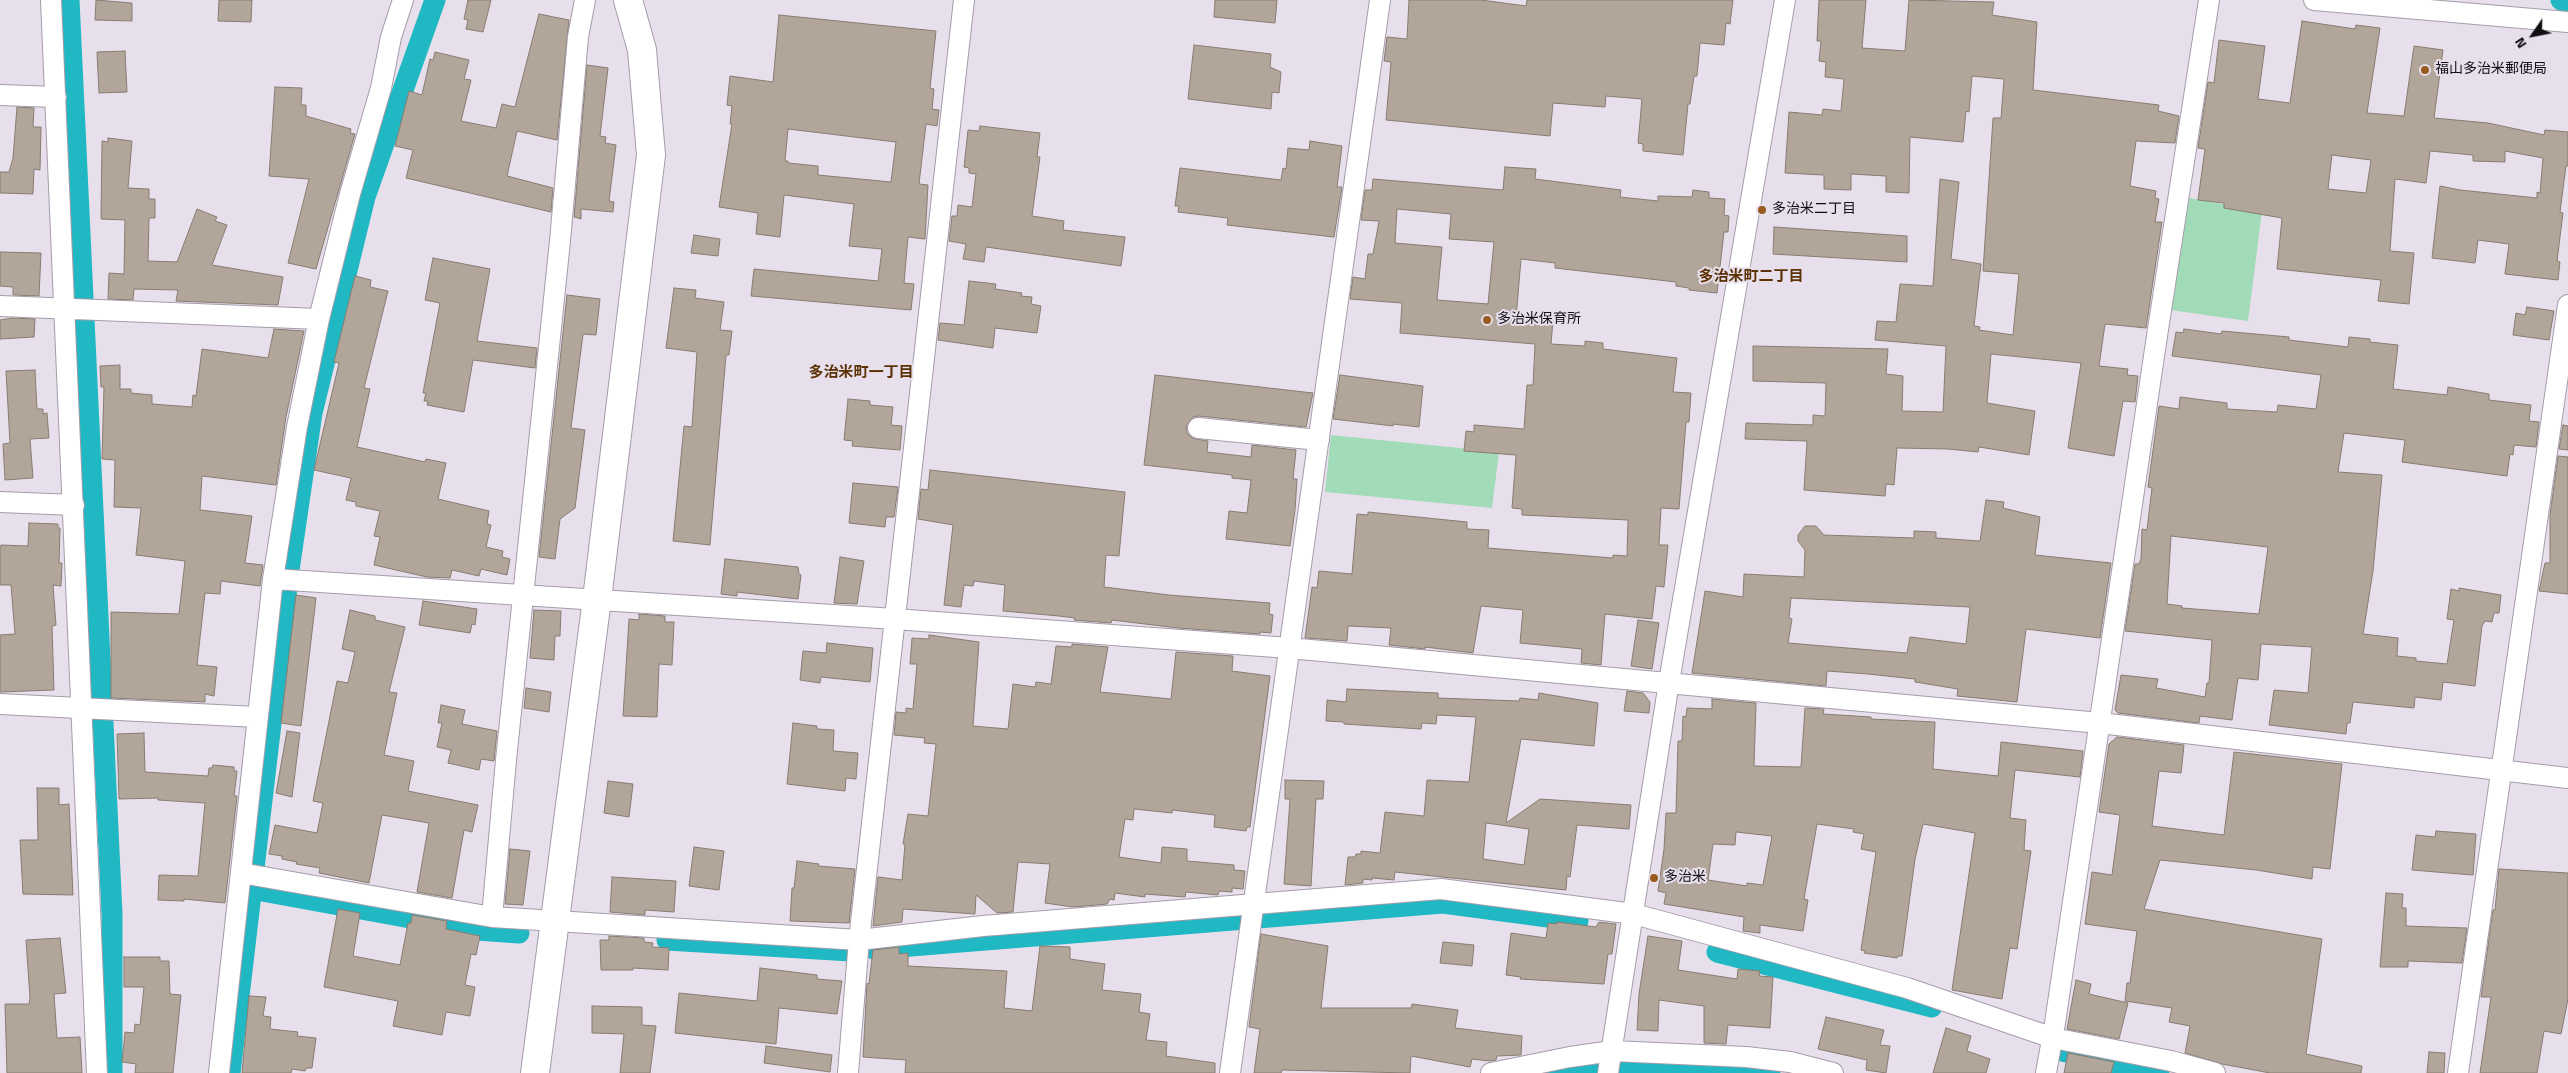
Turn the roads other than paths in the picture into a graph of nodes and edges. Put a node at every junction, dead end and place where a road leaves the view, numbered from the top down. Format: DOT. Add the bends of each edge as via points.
graph roads {
  1 [pos="51,0"];
  2 [pos="403,0"];
  3 [pos="585,0"];
  4 [pos="628,0"];
  5 [pos="964,0"];
  6 [pos="1380,0"];
  7 [pos="1785,0"];
  8 [pos="2209,0"];
  9 [pos="2314,0"];
  10 [pos="2568,22"];
  11 [pos="0,95"];
  12 [pos="56,97"];
  13 [pos="2568,305"];
  14 [pos="0,306"];
  15 [pos="69,309"];
  16 [pos="318,319"];
  17 [pos="1198,428"];
  18 [pos="1319,440"];
  19 [pos="0,502"];
  20 [pos="74,505"];
  21 [pos="282,579"];
  22 [pos="524,596"];
  23 [pos="597,599"];
  24 [pos="895,619"];
  25 [pos="1289,648"];
  26 [pos="1669,682"];
  27 [pos="0,704"];
  28 [pos="86,708"];
  29 [pos="257,717"];
  30 [pos="2100,724"];
  31 [pos="2500,769"];
  32 [pos="2568,778"];
  33 [pos="250,875"];
  34 [pos="1254,904"];
  35 [pos="1634,914"];
  36 [pos="492,917"];
  37 [pos="554,921"];
  38 [pos="858,940"];
  39 [pos="2053,1038"];
  40 [pos="1610,1063"];
  41 [pos="1789,1068"];
  42 [pos="97,1073"];
  43 [pos="219,1073"];
  44 [pos="535,1073"];
  45 [pos="848,1073"];
  46 [pos="1230,1073"];
  47 [pos="1491,1073"];
  48 [pos="1833,1073"];
  49 [pos="2046,1073"];
  50 [pos="2214,1073"];
  51 [pos="2458,1073"];
  1 -- 12 [label="street"];
  2 -- 16 [label="street"];
  3 -- 22 [label="street" via="578,37"];
  4 -- 23 [label="street" via="642,50 651,154"];
  5 -- 24 [label="street"];
  6 -- 18 [label="street"];
  7 -- 26 [label="street"];
  8 -- 30 [label="street"];
  9 -- 10 [label="street"];
  11 -- 12 [label="street"];
  12 -- 15 [label="street"];
  13 -- 31 [label="street"];
  14 -- 15 [label="street"];
  15 -- 16 [label="street"];
  15 -- 20 [label="street"];
  16 -- 21 [label="street" via="297,427"];
  17 -- 18 [label="street"];
  18 -- 25 [label="street"];
  19 -- 20 [label="street"];
  20 -- 28 [label="street"];
  21 -- 22 [label="street"];
  21 -- 29 [label="street"];
  22 -- 23 [label="street"];
  22 -- 36 [label="street"];
  23 -- 24 [label="street"];
  23 -- 37 [label="street"];
  24 -- 25 [label="street"];
  24 -- 38 [label="street"];
  25 -- 26 [label="street"];
  25 -- 34 [label="street"];
  26 -- 30 [label="street"];
  26 -- 35 [label="street"];
  27 -- 28 [label="street"];
  28 -- 29 [label="street"];
  28 -- 42 [label="street"];
  29 -- 33 [label="street"];
  30 -- 31 [label="street"];
  30 -- 39 [label="street"];
  31 -- 32 [label="street"];
  31 -- 51 [label="street"];
  33 -- 36 [label="street"];
  33 -- 43 [label="street"];
  34 -- 35 [label="street" via="1441,889"];
  34 -- 38 [label="street" via="983,926"];
  34 -- 46 [label="street"];
  35 -- 39 [label="street" via="1907,988"];
  35 -- 40 [label="street"];
  36 -- 37 [label="street"];
  37 -- 38 [label="street"];
  37 -- 44 [label="street"];
  38 -- 45 [label="street"];
  39 -- 49 [label="street"];
  39 -- 50 [label="street"];
  40 -- 41 [label="street" via="1746,1057"];
  40 -- 47 [label="street" via="1570,1056"];
  41 -- 48 [label="street"];
}
